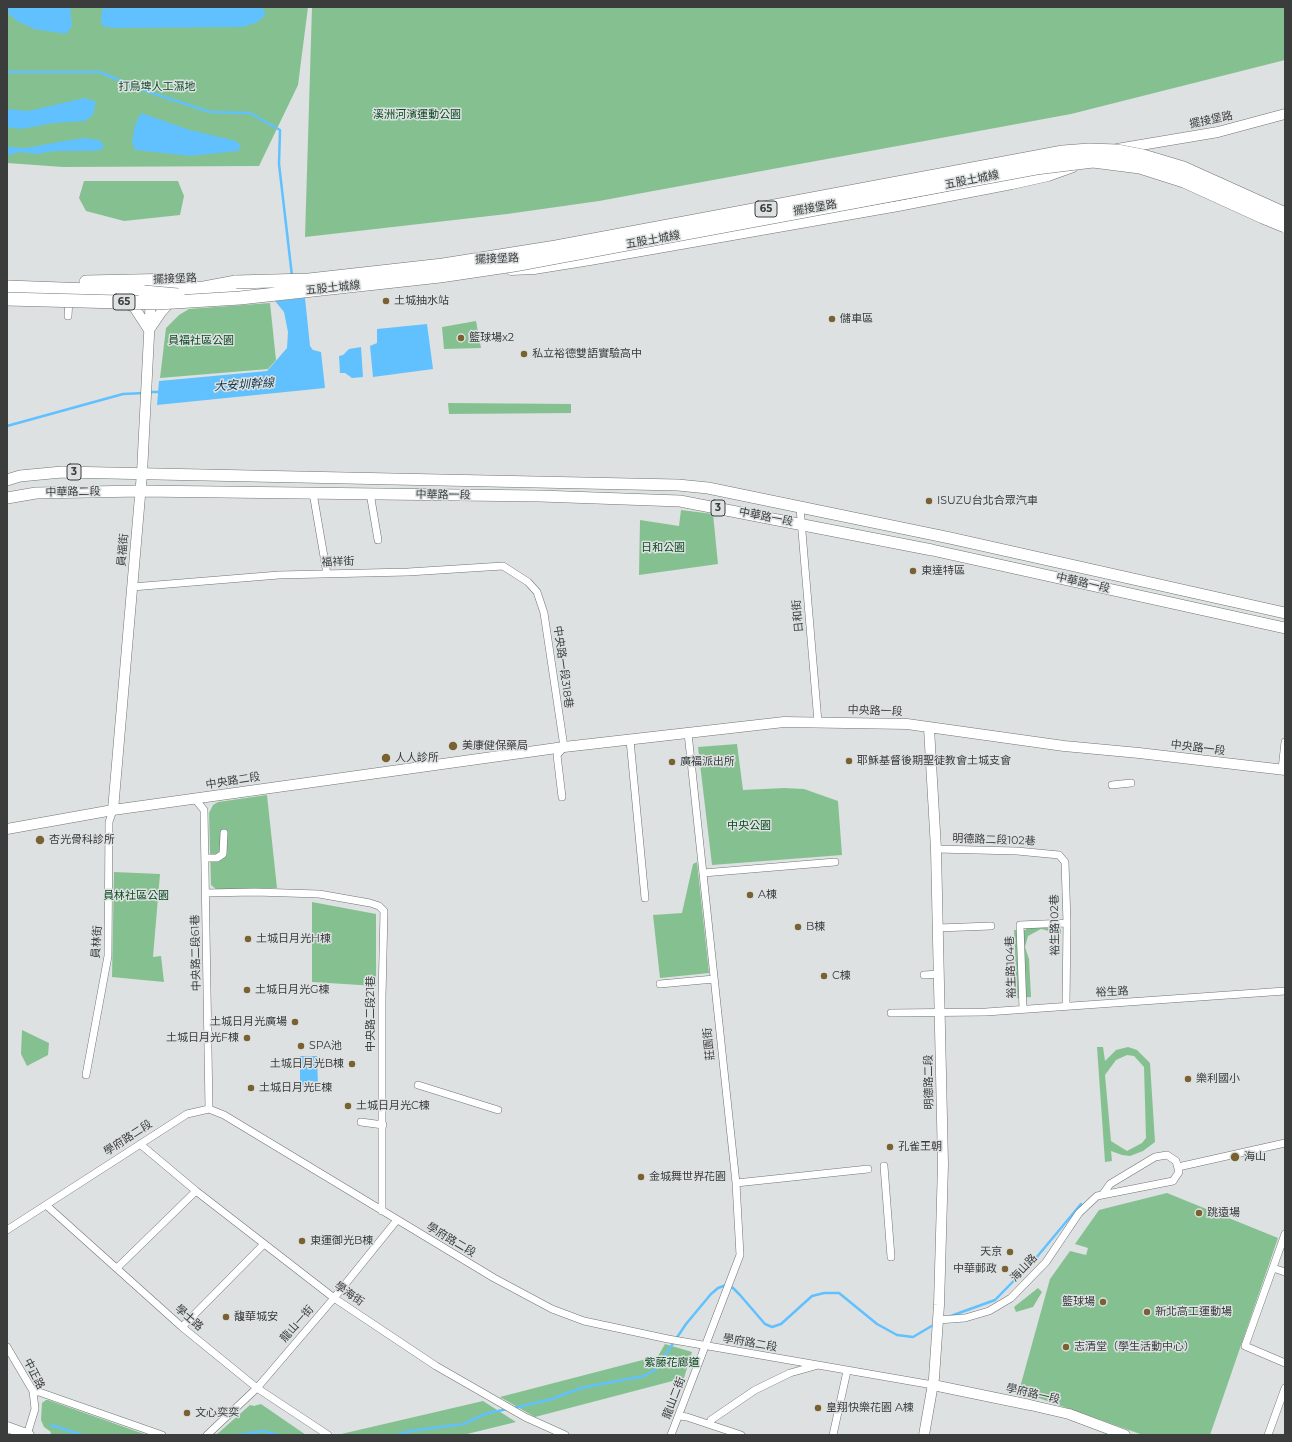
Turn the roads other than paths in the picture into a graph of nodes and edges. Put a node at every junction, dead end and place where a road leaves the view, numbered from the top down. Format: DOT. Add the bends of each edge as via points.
graph roads {
  1 [pos="1285,114"];
  2 [pos="1142,145"];
  3 [pos="1285,214"];
  4 [pos="712,224"];
  5 [pos="1285,226"];
  6 [pos="714,238"];
  7 [pos="439,271"];
  8 [pos="7,278"];
  9 [pos="236,282"];
  10 [pos="7,289"];
  11 [pos="184,291"];
  12 [pos="69,292"];
  13 [pos="147,292"];
  14 [pos="107,294"];
  15 [pos="240,298"];
  16 [pos="7,299"];
  17 [pos="68,316"];
  18 [pos="149,330"];
  19 [pos="142,473"];
  20 [pos="7,480"];
  21 [pos="140,491"];
  22 [pos="313,493"];
  23 [pos="370,493"];
  24 [pos="7,498"];
  25 [pos="800,508"];
  26 [pos="801,524"];
  27 [pos="378,540"];
  28 [pos="326,574"];
  29 [pos="132,587"];
  30 [pos="537,592"];
  31 [pos="1285,613"];
  32 [pos="1285,628"];
  33 [pos="818,722"];
  34 [pos="929,728"];
  35 [pos="688,733"];
  36 [pos="630,740"];
  37 [pos="1285,742"];
  38 [pos="564,747"];
  39 [pos="463,762"];
  40 [pos="1284,770"];
  41 [pos="1131,783"];
  42 [pos="1112,785"];
  43 [pos="562,797"];
  44 [pos="195,799"];
  45 [pos="113,810"];
  46 [pos="7,829"];
  47 [pos="224,833"];
  48 [pos="936,849"];
  49 [pos="1050,855"];
  50 [pos="205,858"];
  51 [pos="835,862"];
  52 [pos="703,873"];
  53 [pos="206,893"];
  54 [pos="645,898"];
  55 [pos="1067,924"];
  56 [pos="991,926"];
  57 [pos="938,928"];
  58 [pos="939,974"];
  59 [pos="924,975"];
  60 [pos="714,979"];
  61 [pos="660,984"];
  62 [pos="1285,991"];
  63 [pos="1066,1005"];
  64 [pos="1023,1009"];
  65 [pos="940,1012"];
  66 [pos="891,1013"];
  67 [pos="86,1075"];
  68 [pos="418,1085"];
  69 [pos="210,1110"];
  70 [pos="498,1110"];
  71 [pos="361,1122"];
  72 [pos="383,1125"];
  73 [pos="1285,1143"];
  74 [pos="140,1144"];
  75 [pos="884,1166"];
  76 [pos="1178,1167"];
  77 [pos="868,1169"];
  78 [pos="736,1183"];
  79 [pos="196,1191"];
  80 [pos="1103,1194"];
  81 [pos="46,1205"];
  82 [pos="382,1211"];
  83 [pos="397,1220"];
  84 [pos="7,1230"];
  85 [pos="1285,1234"];
  86 [pos="264,1244"];
  87 [pos="891,1257"];
  88 [pos="117,1268"];
  89 [pos="1273,1268"];
  90 [pos="1285,1272"];
  91 [pos="334,1298"];
  92 [pos="938,1320"];
  93 [pos="182,1327"];
  94 [pos="704,1346"];
  95 [pos="7,1347"];
  96 [pos="1285,1362"];
  97 [pos="816,1366"];
  98 [pos="847,1371"];
  99 [pos="933,1385"];
  100 [pos="256,1388"];
  101 [pos="1285,1388"];
  102 [pos="33,1391"];
  103 [pos="1283,1401"];
  104 [pos="680,1416"];
  105 [pos="711,1420"];
  106 [pos="7,1427"];
  107 [pos="28,1435"];
  108 [pos="162,1435"];
  109 [pos="207,1435"];
  110 [pos="328,1435"];
  111 [pos="565,1435"];
  112 [pos="671,1435"];
  113 [pos="741,1435"];
  114 [pos="833,1435"];
  115 [pos="924,1435"];
  116 [pos="1125,1435"];
  117 [pos="1268,1435"];
  1 -- 2 [label="street, 擺接堡路" via="1218,132"];
  2 -- 4 [label="street, 擺接堡路"];
  2 -- 6 [label="street, 擺接堡路" via="1048,176 1012,184"];
  3 -- 9 [label="highway, 五股土城線 / 65, bridge" via="1183,168 1130,153 1089,150 1063,152 556,247 309,280"];
  4 -- 6 [label="street"];
  4 -- 7 [label="street, 擺接堡路"];
  5 -- 15 [label="highway, 五股土城線 / 65, bridge" via="1184,181 1140,166 1093,161 1036,168 514,265 440,276"];
  6 -- 7 [label="street, 擺接堡路" via="534,269"];
  7 -- 11 [label="street, 擺接堡路" via="301,286"];
  8 -- 9 [label="highway, 五股土城線 / 65" via="85,282"];
  9 -- 13 [label="highway, bridge" via="204,288"];
  10 -- 12 [label="street, 擺接堡路"];
  10 -- 13 [label="highway"];
  11 -- 13 [label="street, 擺接堡路"];
  11 -- 18 [label="street" via="162,311"];
  12 -- 14 [label="street, 擺接堡路"];
  12 -- 17 [label="street"];
  13 -- 14 [label="street, 擺接堡路"];
  13 -- 15 [label="highway, bridge"];
  13 -- 18 [label="street, 員福街"];
  14 -- 18 [label="street" via="134,307"];
  15 -- 16 [label="highway, 五股土城線 / 65, bridge" via="158,303"];
  18 -- 19 [label="street, 員福街"];
  19 -- 20 [label="main road, 中華路二段 / 3" via="62,472 20,476"];
  19 -- 21 [label="street, 員福街"];
  19 -- 25 [label="main road, 中華路一段 / 3" via="678,485 708,488"];
  21 -- 22 [label="main road, 中華路一段 / 3"];
  21 -- 24 [label="main road, 中華路二段 / 3" via="36,492"];
  21 -- 29 [label="street, 員福街"];
  22 -- 23 [label="main road, 中華路一段 / 3"];
  22 -- 28 [label="street"];
  23 -- 26 [label="main road, 中華路一段 / 3" via="680,501"];
  23 -- 27 [label="street"];
  25 -- 26 [label="street, 日和街"];
  25 -- 31 [label="main road, 中華路一段 / 3" via="950,538"];
  26 -- 32 [label="main road, 中華路一段 / 3" via="932,550"];
  26 -- 33 [label="street, 日和街"];
  28 -- 29 [label="street, 福祥街" via="278,575"];
  28 -- 30 [label="street, 福祥街" via="503,566 528,582"];
  29 -- 45 [label="street, 員福街"];
  30 -- 38 [label="street, 中央路一段318巷" via="544,612"];
  33 -- 34 [label="street, 中央路一段" via="907,724"];
  33 -- 35 [label="street, 中央路一段" via="784,722"];
  34 -- 40 [label="street, 中央路一段" via="1064,746 1139,752"];
  34 -- 48 [label="street, 明德路二段"];
  35 -- 36 [label="street, 中央路一段"];
  35 -- 52 [label="street, 莊園街"];
  36 -- 38 [label="street, 中央路一段"];
  36 -- 54 [label="street"];
  37 -- 40 [label="street"];
  38 -- 39 [label="street, 中央路一段"];
  38 -- 43 [label="street" via="557,755"];
  39 -- 44 [label="street, 中央路二段"];
  41 -- 42 [label="street"];
  44 -- 45 [label="street, 中央路二段"];
  44 -- 50 [label="street, 中央路二段61巷" via="204,810"];
  45 -- 46 [label="street, 中央路二段"];
  45 -- 67 [label="street, 員林街" via="108,822 108,956"];
  47 -- 50 [label="street" via="223,854 217,858"];
  48 -- 49 [label="street, 明德路二段102巷" via="1017,851"];
  48 -- 57 [label="street, 明德路二段"];
  49 -- 55 [label="street, 裕生路102巷" via="1059,855 1065,862"];
  50 -- 53 [label="street, 中央路二段61巷"];
  51 -- 52 [label="street"];
  52 -- 60 [label="street, 莊園街"];
  53 -- 69 [label="street, 中央路二段61巷"];
  53 -- 72 [label="street, 中央路二段21巷" via="319,894 379,906 384,911"];
  55 -- 63 [label="street, 裕生路102巷"];
  55 -- 64 [label="street, 裕生路104巷" via="1020,924"];
  56 -- 57 [label="street"];
  57 -- 58 [label="street, 明德路二段"];
  58 -- 59 [label="street"];
  58 -- 65 [label="street, 明德路二段"];
  60 -- 61 [label="street"];
  60 -- 78 [label="street, 莊園街"];
  62 -- 63 [label="street, 裕生路"];
  63 -- 64 [label="street, 裕生路"];
  64 -- 65 [label="street, 裕生路"];
  65 -- 66 [label="street, 裕生路"];
  65 -- 92 [label="street, 明德路二段" via="942,1165"];
  68 -- 70 [label="street"];
  69 -- 74 [label="street, 學府路二段" via="188,1114"];
  69 -- 82 [label="street, 學府路二段" via="224,1115"];
  71 -- 72 [label="street"];
  72 -- 82 [label="street, 中央路二段21巷"];
  73 -- 76 [label="street"];
  74 -- 79 [label="street, 學海街"];
  74 -- 81 [label="street, 學府路二段"];
  75 -- 87 [label="street"];
  76 -- 80 [label="street" via="1179,1172 1173,1182"];
  76 -- 80 [label="street" via="1176,1161 1166,1155 1155,1157 1110,1184"];
  77 -- 78 [label="street"];
  78 -- 94 [label="street, 莊園街" via="740,1255"];
  79 -- 86 [label="street, 學海街"];
  79 -- 88 [label="street"];
  80 -- 92 [label="street, 海山路" via="1097,1196 1078,1213 1046,1262 1011,1298 989,1311 965,1318"];
  81 -- 84 [label="street, 學府路二段"];
  81 -- 88 [label="street, 學士路"];
  82 -- 83 [label="street, 學府路二段"];
  83 -- 91 [label="street, 龍山一街"];
  83 -- 94 [label="street, 學府路二段" via="552,1309 584,1321"];
  85 -- 89 [label="street"];
  86 -- 91 [label="street, 學海街"];
  86 -- 93 [label="street"];
  88 -- 93 [label="street, 學士路"];
  89 -- 90 [label="street"];
  89 -- 96 [label="street" via="1245,1346"];
  91 -- 100 [label="street, 龍山一街"];
  91 -- 111 [label="street, 學海街" via="436,1366 525,1416"];
  92 -- 99 [label="street, 明德路二段"];
  93 -- 100 [label="street, 學士路"];
  94 -- 97 [label="street, 學府路二段"];
  94 -- 104 [label="street, 龍山二街"];
  95 -- 102 [label="street, 中正路"];
  97 -- 98 [label="street, 學府路二段"];
  97 -- 105 [label="street" via="790,1373 755,1390"];
  98 -- 99 [label="street, 學府路二段"];
  98 -- 114 [label="street"];
  99 -- 115 [label="street, 明德路二段"];
  99 -- 116 [label="street, 學府路一段" via="1069,1414"];
  100 -- 109 [label="street, 龍山一街"];
  100 -- 110 [label="street, 學士路"];
  101 -- 103 [label="street"];
  102 -- 107 [label="street, 中正路" via="35,1409"];
  102 -- 108 [label="street"];
  103 -- 117 [label="street"];
  104 -- 112 [label="street, 龍山二街"];
  104 -- 113 [label="street"];
  106 -- 107 [label="street"];
}
